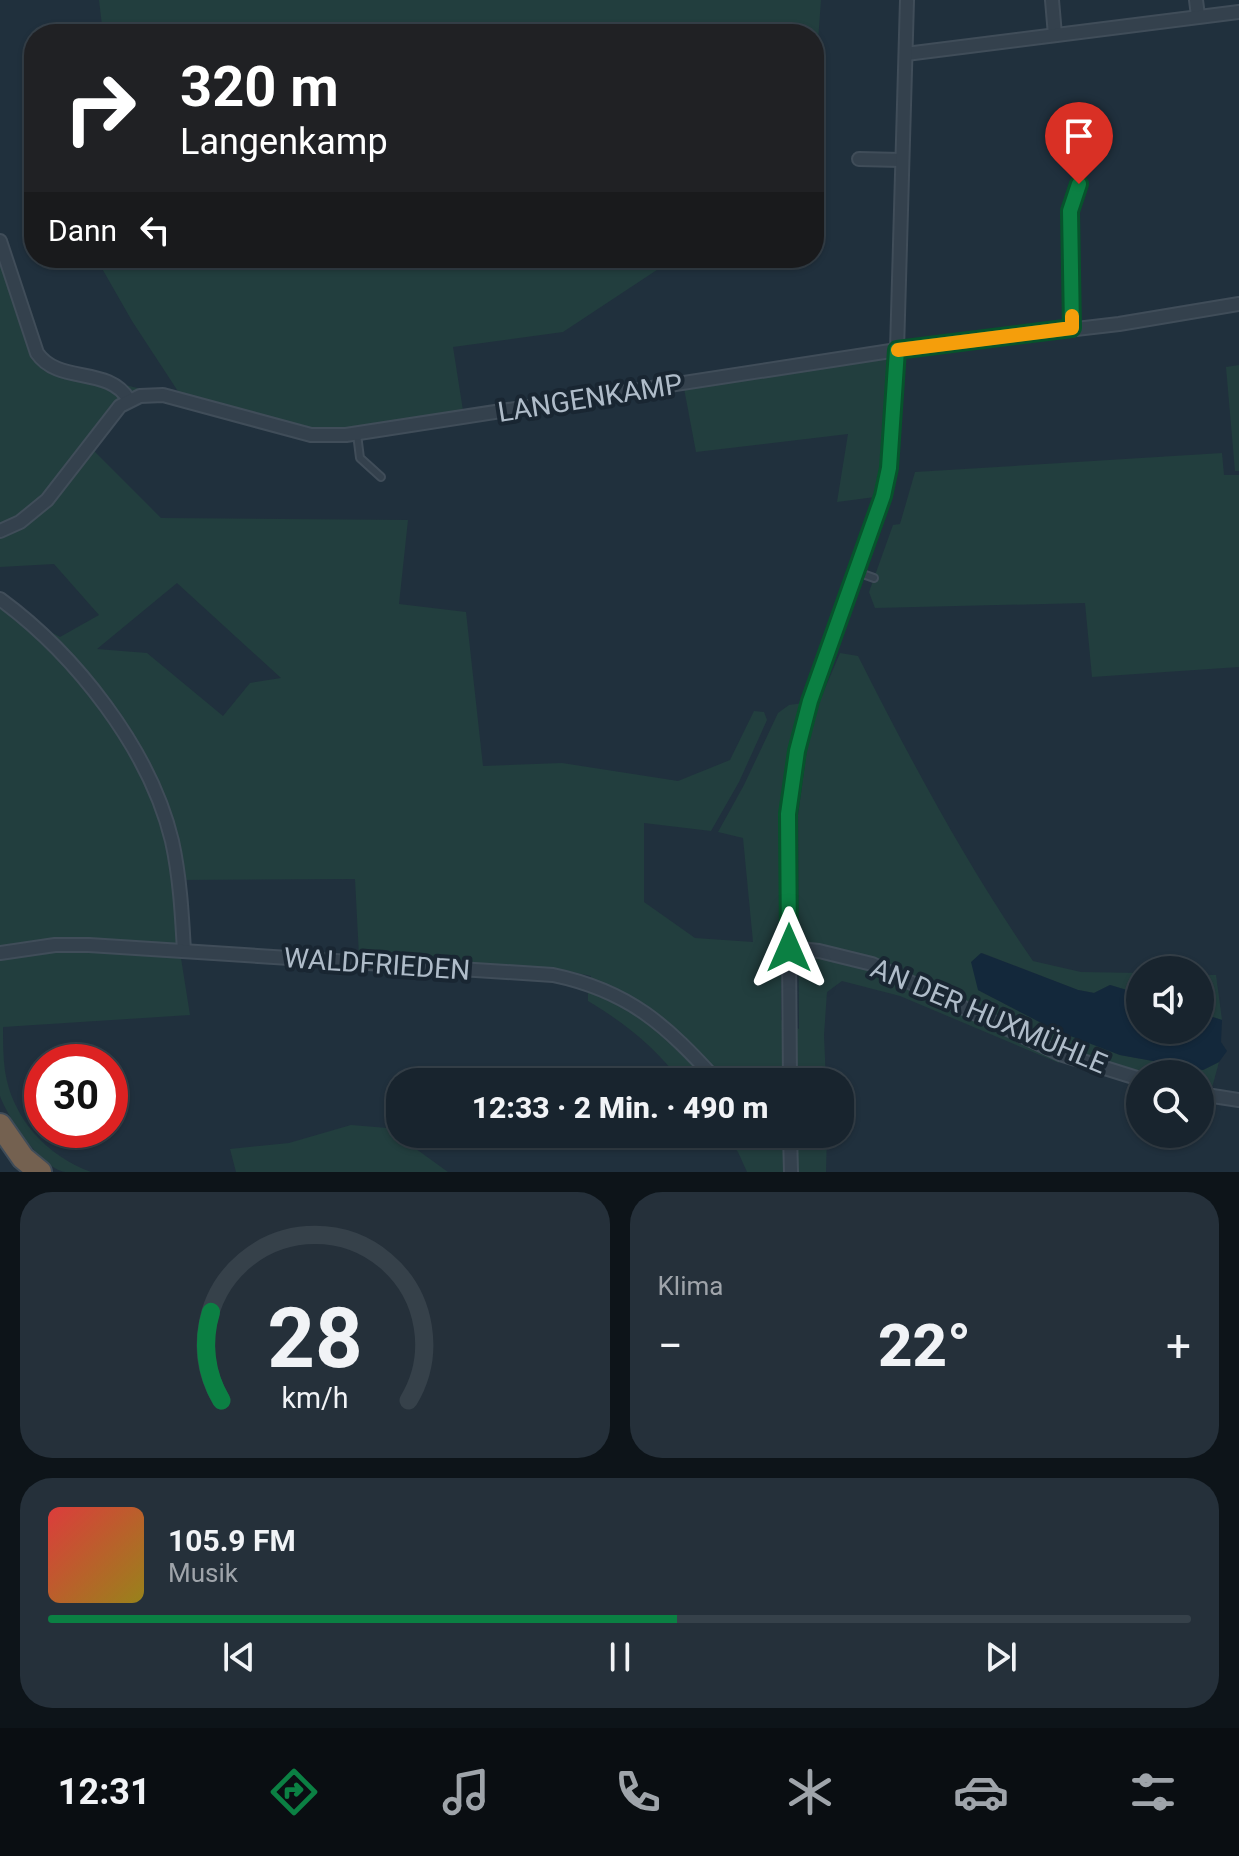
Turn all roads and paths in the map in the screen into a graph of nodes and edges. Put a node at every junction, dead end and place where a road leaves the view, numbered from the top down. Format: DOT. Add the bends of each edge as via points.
graph roads {
  1 [pos="907,0"];
  2 [pos="1052,0"];
  3 [pos="1196,0"];
  4 [pos="1239,12"];
  5 [pos="1198,16"];
  6 [pos="1055,35"];
  7 [pos="906,54"];
  8 [pos="859,159"];
  9 [pos="901,160"];
  10 [pos="1079,184"];
  11 [pos="0,241"];
  12 [pos="1239,304"];
  13 [pos="1072,328"];
  14 [pos="897,350"];
  15 [pos="129,400"];
  16 [pos="357,434"];
  17 [pos="381,477"];
  18 [pos="0,531"];
  19 [pos="857,572"];
  20 [pos="874,578"];
  21 [pos="0,599"];
  22 [pos="789,948"];
  23 [pos="184,951"];
  24 [pos="0,953"];
  25 [pos="704,1068"];
  26 [pos="790,1068"];
  27 [pos="1126,1075"];
  28 [pos="1214,1096"];
  29 [pos="1239,1100"];
  30 [pos="0,1125"];
  31 [pos="790,1148"];
  32 [pos="40,1172"];
  33 [pos="791,1172"];
  1 -- 7 [label="street"];
  2 -- 6 [label="street"];
  3 -- 5 [label="street"];
  4 -- 5 [label="street"];
  5 -- 6 [label="street"];
  6 -- 7 [label="street"];
  7 -- 9 [label="street"];
  8 -- 9 [label="street"];
  9 -- 14 [label="street"];
  10 -- 13 [label="street" via="1070,211"];
  11 -- 15 [label="street" via="44,363 110,380"];
  12 -- 13 [label="street, LANGENKAMP"];
  13 -- 14 [label="street, LANGENKAMP"];
  14 -- 16 [label="street, LANGENKAMP"];
  14 -- 19 [label="street" via="889,468"];
  15 -- 16 [label="street, LANGENKAMP" via="163,395 311,435"];
  15 -- 18 [label="street" via="35,512"];
  16 -- 17 [label="lane" via="360,458"];
  19 -- 20 [label="lane"];
  19 -- 22 [label="street" via="797,751 788,814"];
  21 -- 23 [label="street" via="55,647 99,697 135,750 172,840"];
  22 -- 26 [label="street"];
  22 -- 27 [label="street, AN DER HUXMÜHLE" via="872,964 1060,1054"];
  23 -- 24 [label="street, WALDFRIEDEN" via="55,945"];
  23 -- 25 [label="street, WALDFRIEDEN" via="585,981 613,992 662,1025"];
  28 -- 29 [label="street"];
  30 -- 32 [label="highway"];
  31 -- 33 [label="street"];
}
